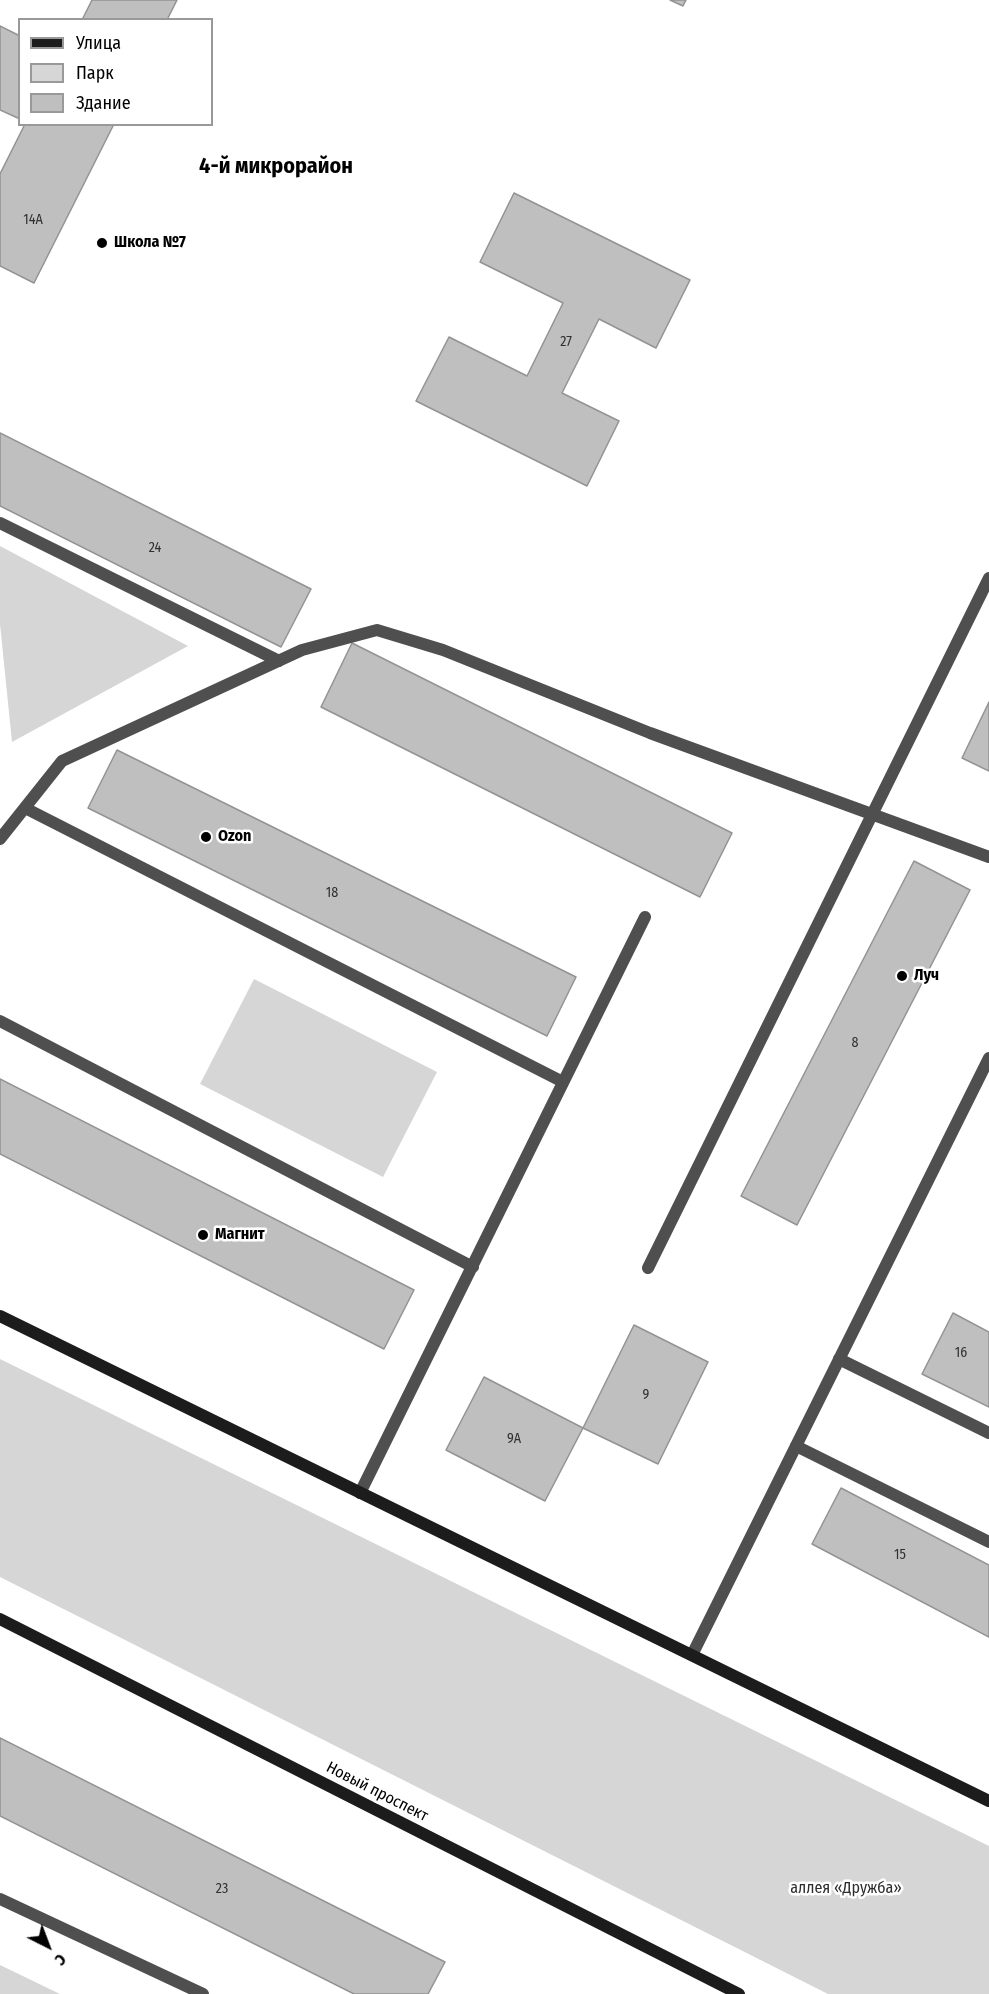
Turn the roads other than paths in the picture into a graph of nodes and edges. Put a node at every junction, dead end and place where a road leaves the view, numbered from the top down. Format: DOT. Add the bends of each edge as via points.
graph roads {
  1 [pos="0,523"];
  2 [pos="989,578"];
  3 [pos="279,661"];
  4 [pos="25,808"];
  5 [pos="874,815"];
  6 [pos="0,839"];
  7 [pos="989,857"];
  8 [pos="645,917"];
  9 [pos="0,1021"];
  10 [pos="989,1058"];
  11 [pos="563,1082"];
  12 [pos="472,1267"];
  13 [pos="648,1268"];
  14 [pos="0,1316"];
  15 [pos="839,1359"];
  16 [pos="989,1433"];
  17 [pos="796,1446"];
  18 [pos="360,1492"];
  19 [pos="989,1542"];
  20 [pos="0,1619"];
  21 [pos="692,1655"];
  22 [pos="989,1801"];
  23 [pos="0,1899"];
  24 [pos="203,1994"];
  25 [pos="739,1994"];
  1 -- 3 [label="street"];
  2 -- 5 [label="street"];
  3 -- 4 [label="street" via="62,761"];
  3 -- 5 [label="street" via="302,650 377,630 443,650 650,734"];
  4 -- 6 [label="street"];
  4 -- 11 [label="street"];
  5 -- 7 [label="street"];
  5 -- 13 [label="street"];
  8 -- 11 [label="street"];
  9 -- 12 [label="street"];
  10 -- 15 [label="street"];
  11 -- 12 [label="street"];
  12 -- 18 [label="street"];
  14 -- 18 [label="street"];
  15 -- 16 [label="street"];
  15 -- 17 [label="street"];
  17 -- 19 [label="street"];
  17 -- 21 [label="street"];
  18 -- 21 [label="street"];
  20 -- 25 [label="street, Новый проспект"];
  21 -- 22 [label="street"];
  23 -- 24 [label="street"];
}
